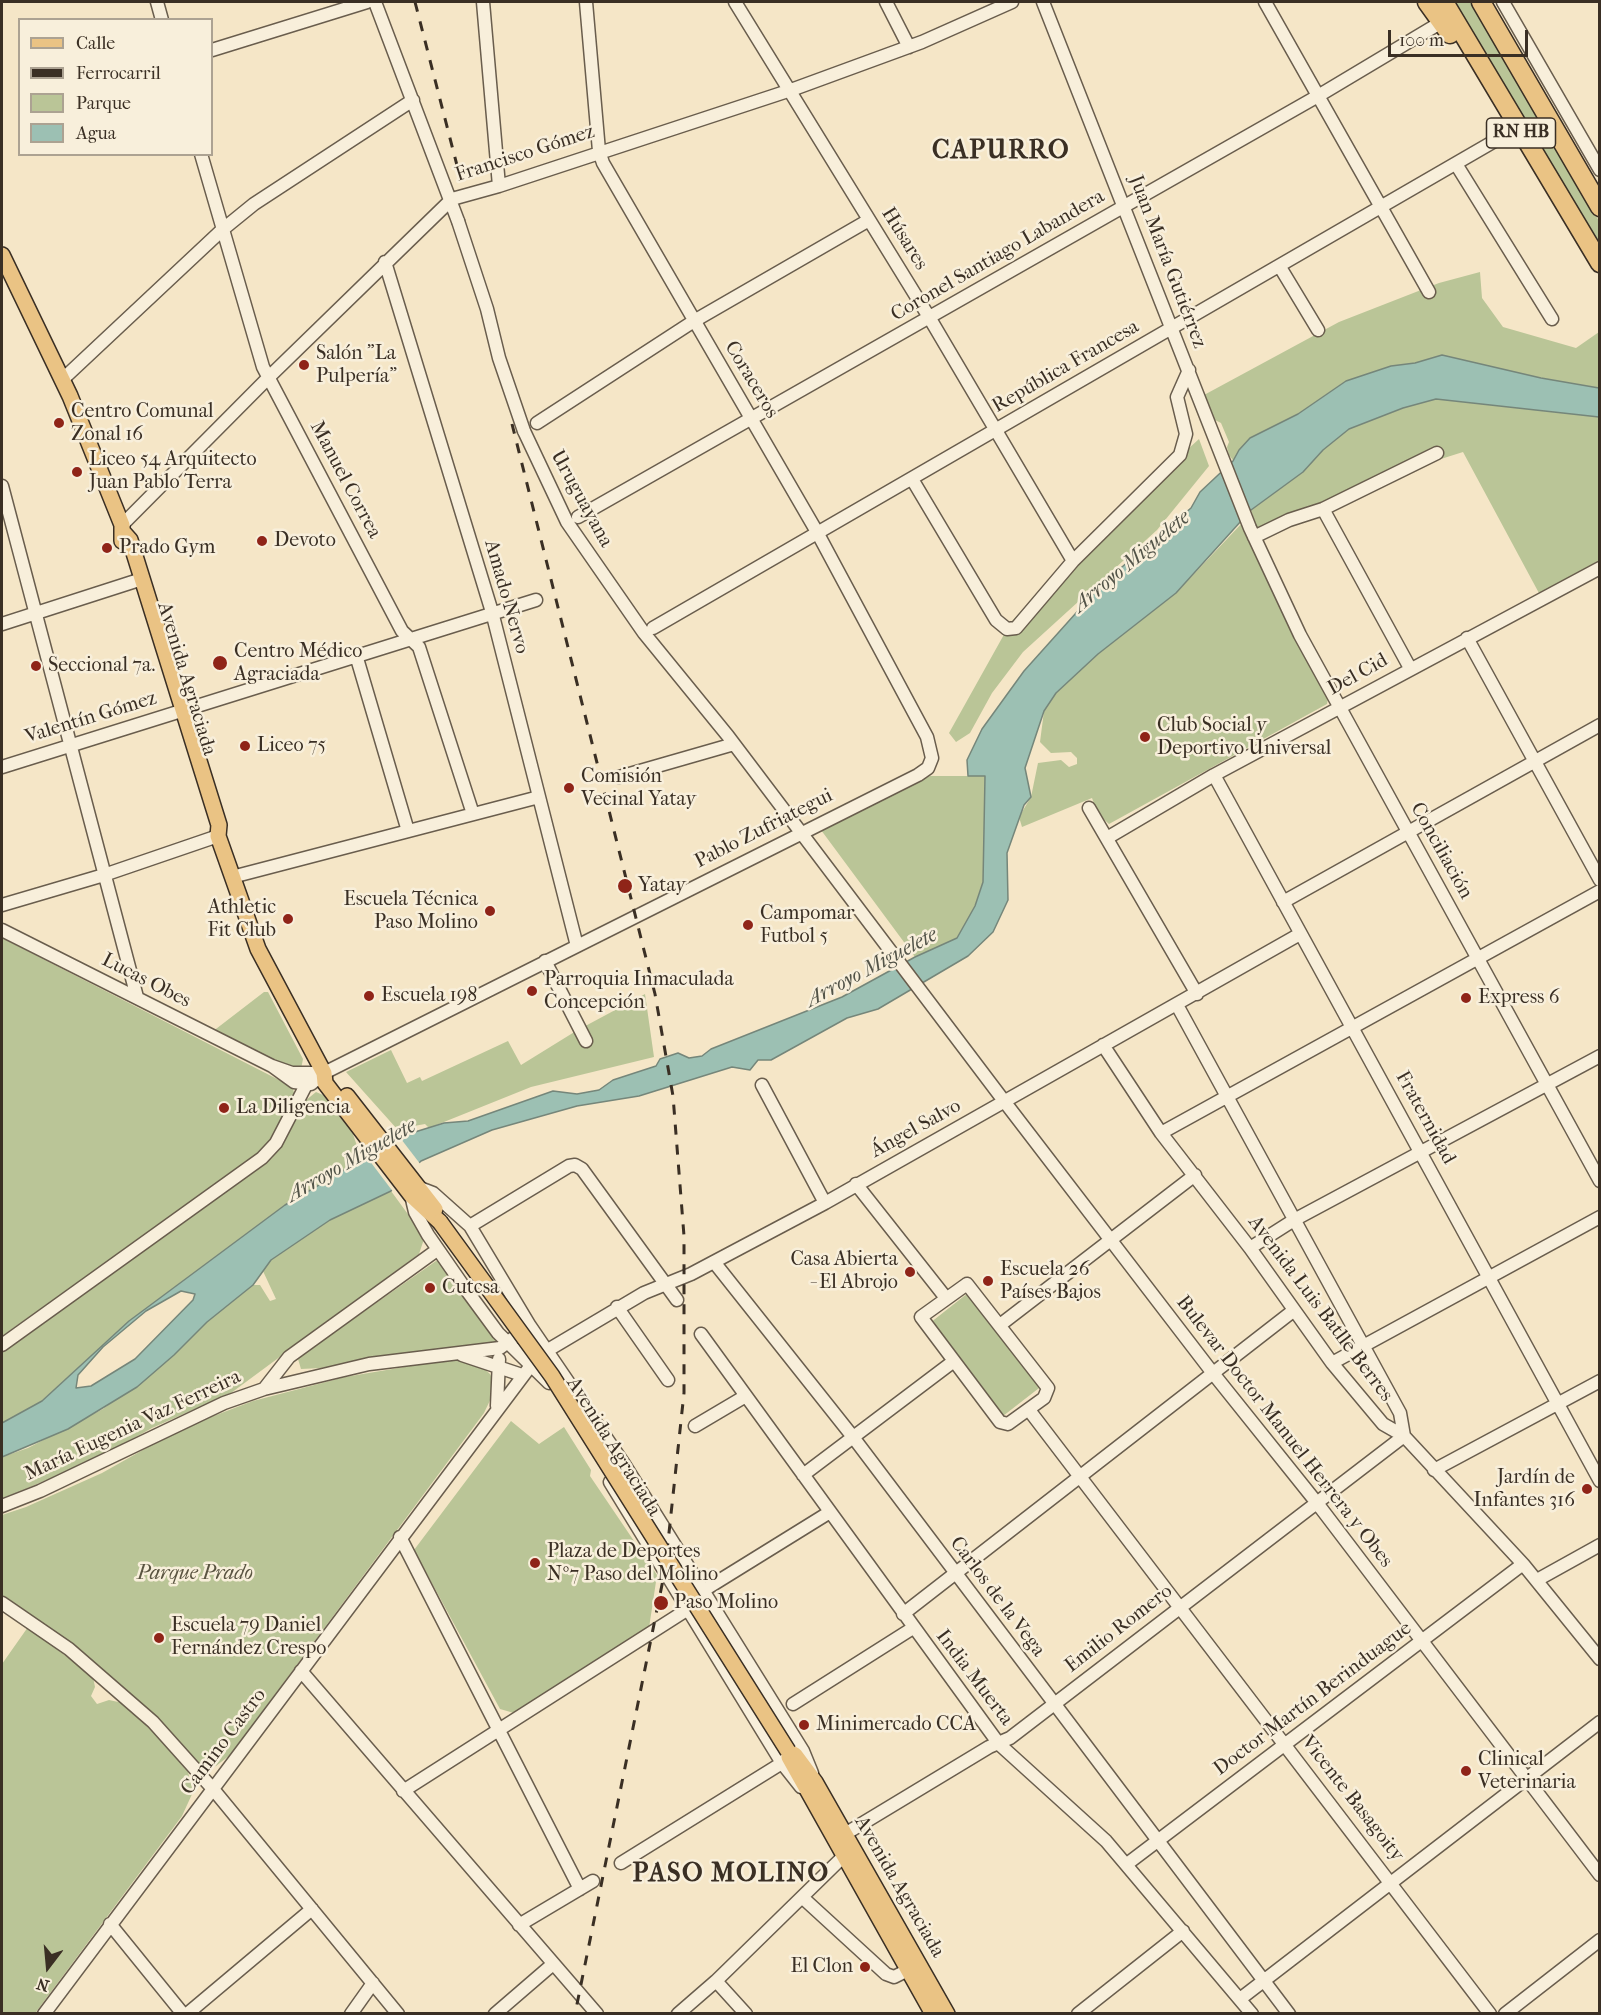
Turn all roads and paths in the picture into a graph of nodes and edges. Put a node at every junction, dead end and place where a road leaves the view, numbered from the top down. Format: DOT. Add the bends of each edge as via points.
graph roads {
  1 [pos="157,2"];
  2 [pos="367,2"];
  3 [pos="375,2"];
  4 [pos="483,2"];
  5 [pos="586,2"];
  6 [pos="735,2"];
  7 [pos="886,2"];
  8 [pos="1012,2"];
  9 [pos="1044,2"];
  10 [pos="1265,2"];
  11 [pos="1427,2"];
  12 [pos="1444,2"];
  13 [pos="1481,2"];
  14 [pos="1503,2"];
  15 [pos="161,18"];
  16 [pos="1435,26"];
  17 [pos="909,47"];
  18 [pos="213,50"];
  19 [pos="791,90"];
  20 [pos="1318,96"];
  21 [pos="413,100"];
  22 [pos="1498,139"];
  23 [pos="599,151"];
  24 [pos="202,156"];
  25 [pos="1456,164"];
  26 [pos="1599,170"];
  27 [pos="499,186"];
  28 [pos="452,199"];
  29 [pos="1125,206"];
  30 [pos="1382,207"];
  31 [pos="1599,207"];
  32 [pos="1570,216"];
  33 [pos="869,220"];
  34 [pos="222,230"];
  35 [pos="2,255"];
  36 [pos="385,262"];
  37 [pos="1599,263"];
  38 [pos="1280,267"];
  39 [pos="1429,292"];
  40 [pos="929,317"];
  41 [pos="1552,319"];
  42 [pos="693,321"];
  43 [pos="1172,327"];
  44 [pos="1318,330"];
  45 [pos="1189,370"];
  46 [pos="268,377"];
  47 [pos="63,379"];
  48 [pos="751,418"];
  49 [pos="537,423"];
  50 [pos="996,431"];
  51 [pos="1437,453"];
  52 [pos="912,479"];
  53 [pos="2,486"];
  54 [pos="1323,509"];
  55 [pos="578,517"];
  56 [pos="122,528"];
  57 [pos="817,532"];
  58 [pos="1252,532"];
  59 [pos="1073,561"];
  60 [pos="1598,574"];
  61 [pos="138,580"];
  62 [pos="536,600"];
  63 [pos="492,612"];
  64 [pos="35,613"];
  65 [pos="2,624"];
  66 [pos="653,628"];
  67 [pos="1467,638"];
  68 [pos="410,639"];
  69 [pos="356,655"];
  70 [pos="1410,668"];
  71 [pos="1340,708"];
  72 [pos="178,712"];
  73 [pos="1599,726"];
  74 [pos="731,740"];
  75 [pos="69,745"];
  76 [pos="1535,760"];
  77 [pos="930,764"];
  78 [pos="2,767"];
  79 [pos="1214,775"];
  80 [pos="619,777"];
  81 [pos="539,797"];
  82 [pos="1089,808"];
  83 [pos="473,814"];
  84 [pos="408,831"];
  85 [pos="1407,831"];
  86 [pos="801,833"];
  87 [pos="218,836"];
  88 [pos="1107,838"];
  89 [pos="104,875"];
  90 [pos="232,877"];
  91 [pos="1599,880"];
  92 [pos="1599,891"];
  93 [pos="1283,902"];
  94 [pos="2,905"];
  95 [pos="2,930"];
  96 [pos="1300,934"];
  97 [pos="577,946"];
  98 [pos="1478,958"];
  99 [pos="545,962"];
  100 [pos="1197,994"];
  101 [pos="136,998"];
  102 [pos="1176,1005"];
  103 [pos="937,1012"];
  104 [pos="1351,1026"];
  105 [pos="586,1041"];
  106 [pos="1103,1045"];
  107 [pos="1599,1056"];
  108 [pos="273,1066"];
  109 [pos="324,1073"];
  110 [pos="306,1085"];
  111 [pos="762,1085"];
  112 [pos="1548,1085"];
  113 [pos="1227,1096"];
  114 [pos="1004,1101"];
  115 [pos="1161,1132"];
  116 [pos="1422,1152"];
  117 [pos="1195,1175"];
  118 [pos="1599,1181"];
  119 [pos="856,1184"];
  120 [pos="416,1192"];
  121 [pos="825,1203"];
  122 [pos="1599,1217"];
  123 [pos="1294,1220"];
  124 [pos="470,1226"];
  125 [pos="1111,1240"];
  126 [pos="1250,1248"];
  127 [pos="437,1250"];
  128 [pos="714,1262"];
  129 [pos="1490,1278"];
  130 [pos="664,1283"];
  131 [pos="946,1298"];
  132 [pos="677,1300"];
  133 [pos="617,1307"];
  134 [pos="1293,1311"];
  135 [pos="1000,1324"];
  136 [pos="530,1326"];
  137 [pos="701,1334"];
  138 [pos="2,1345"];
  139 [pos="503,1345"];
  140 [pos="1364,1346"];
  141 [pos="548,1350"];
  142 [pos="458,1353"];
  143 [pos="954,1361"];
  144 [pos="1332,1363"];
  145 [pos="532,1364"];
  146 [pos="499,1367"];
  147 [pos="1212,1372"];
  148 [pos="522,1375"];
  149 [pos="668,1380"];
  150 [pos="1599,1381"];
  151 [pos="264,1389"];
  152 [pos="744,1397"];
  153 [pos="1557,1404"];
  154 [pos="497,1406"];
  155 [pos="1029,1410"];
  156 [pos="695,1426"];
  157 [pos="1404,1436"];
  158 [pos="853,1437"];
  159 [pos="1434,1470"];
  160 [pos="803,1475"];
  161 [pos="1081,1475"];
  162 [pos="1599,1481"];
  163 [pos="1317,1503"];
  164 [pos="2,1506"];
  165 [pos="830,1512"];
  166 [pos="400,1537"];
  167 [pos="1599,1545"];
  168 [pos="1523,1564"];
  169 [pos="955,1574"];
  170 [pos="1537,1580"];
  171 [pos="703,1591"];
  172 [pos="2,1603"];
  173 [pos="1178,1607"];
  174 [pos="690,1609"];
  175 [pos="903,1614"];
  176 [pos="913,1628"];
  177 [pos="1420,1642"];
  178 [pos="1599,1659"];
  179 [pos="301,1671"];
  180 [pos="793,1704"];
  181 [pos="1054,1705"];
  182 [pos="1599,1722"];
  183 [pos="498,1730"];
  184 [pos="999,1744"];
  185 [pos="1285,1744"];
  186 [pos="785,1757"];
  187 [pos="1526,1778"];
  188 [pos="811,1787"];
  189 [pos="213,1789"];
  190 [pos="403,1791"];
  191 [pos="845,1833"];
  192 [pos="1158,1841"];
  193 [pos="849,1852"];
  194 [pos="621,1863"];
  195 [pos="1127,1864"];
  196 [pos="1599,1875"];
  197 [pos="593,1881"];
  198 [pos="1391,1882"];
  199 [pos="580,1889"];
  200 [pos="803,1898"];
  201 [pos="312,1909"];
  202 [pos="111,1924"];
  203 [pos="519,1925"];
  204 [pos="1183,1932"];
  205 [pos="1599,1940"];
  206 [pos="553,1964"];
  207 [pos="909,1970"];
  208 [pos="1264,1980"];
  209 [pos="716,1981"];
  210 [pos="373,1983"];
  211 [pos="1240,1999"];
  212 [pos="44,2013"];
  213 [pos="185,2013"];
  214 [pos="351,2013"];
  215 [pos="398,2013"];
  216 [pos="495,2013"];
  217 [pos="597,2013"];
  218 [pos="678,2013"];
  219 [pos="746,2013"];
  220 [pos="933,2013"];
  221 [pos="947,2013"];
  222 [pos="1078,2013"];
  223 [pos="1252,2013"];
  224 [pos="1289,2013"];
  225 [pos="1490,2013"];
  226 [pos="1505,2013"];
  1 -- 15 [label="street"];
  2 -- 18 [label="street"];
  3 -- 21 [label="street, Uruguayana"];
  4 -- 27 [label="street"];
  5 -- 23 [label="street, Coraceros"];
  6 -- 19 [label="street, Húsares"];
  7 -- 17 [label="street"];
  8 -- 17 [label="street, Francisco Gómez"];
  9 -- 29 [label="street, Juan María Gutiérrez"];
  10 -- 20 [label="street"];
  11 -- 32 [label="highway" via="1534,173"];
  12 -- 32 [label="highway, RN HB"];
  13 -- 31 [label="highway, RN HB"];
  14 -- 26 [label="street"];
  16 -- 20 [label="street, Coronel Santiago Labandera"];
  17 -- 19 [label="street, Francisco Gómez"];
  19 -- 23 [label="street, Francisco Gómez"];
  19 -- 33 [label="street, Húsares"];
  20 -- 29 [label="street, Coronel Santiago Labandera"];
  20 -- 30 [label="street"];
  21 -- 28 [label="street, Uruguayana"];
  21 -- 34 [label="street" via="254,204"];
  22 -- 25 [label="street, República Francesa"];
  23 -- 27 [label="street, Francisco Gómez"];
  23 -- 42 [label="street, Coraceros" via="608,176"];
  24 -- 34 [label="street, Manuel Correa"];
  25 -- 30 [label="street, República Francesa"];
  25 -- 41 [label="street"];
  27 -- 28 [label="street, Francisco Gómez"];
  28 -- 36 [label="street, Francisco Gómez"];
  28 -- 74 [label="street, Uruguayana, bridge" via="524,431 567,522 644,633"];
  29 -- 40 [label="street, Coronel Santiago Labandera"];
  29 -- 43 [label="street, Juan María Gutiérrez"];
  30 -- 38 [label="street, República Francesa"];
  30 -- 39 [label="street"];
  32 -- 37 [label="highway, RN HB"];
  33 -- 40 [label="street, Húsares"];
  33 -- 42 [label="street"];
  34 -- 46 [label="street, Manuel Correa"];
  34 -- 47 [label="street"];
  35 -- 47 [label="main road, Avenida Agraciada"];
  36 -- 46 [label="street, Francisco Gómez"];
  36 -- 63 [label="street, Amado Nervo"];
  38 -- 43 [label="street, República Francesa"];
  38 -- 44 [label="street"];
  40 -- 48 [label="street, Coronel Santiago Labandera"];
  40 -- 50 [label="street, Húsares"];
  42 -- 48 [label="street, Coraceros"];
  42 -- 49 [label="street"];
  43 -- 45 [label="street, Juan María Gutiérrez"];
  43 -- 50 [label="street, República Francesa"];
  45 -- 58 [label="street, Juan María Gutiérrez"];
  45 -- 59 [label="street" via="1178,397 1186,434 1180,455"];
  46 -- 56 [label="street, Francisco Gómez"];
  46 -- 68 [label="street, Manuel Correa" via="402,631"];
  47 -- 56 [label="main road, Avenida Agraciada"];
  48 -- 55 [label="street, Coronel Santiago Labandera"];
  48 -- 57 [label="street, Coraceros"];
  50 -- 52 [label="street, República Francesa"];
  50 -- 59 [label="street, Húsares"];
  51 -- 54 [label="street"];
  52 -- 57 [label="street, República Francesa"];
  52 -- 59 [label="street" via="996,620 1007,629 1016,628"];
  53 -- 64 [label="street"];
  54 -- 58 [label="street"];
  54 -- 70 [label="street"];
  56 -- 61 [label="main road, Avenida Agraciada" via="130,540"];
  57 -- 66 [label="street, República Francesa"];
  57 -- 77 [label="street, Coraceros" via="927,737 933,752"];
  58 -- 71 [label="street, Conciliación" via="1300,635"];
  60 -- 67 [label="street, Del Cid"];
  61 -- 64 [label="street"];
  61 -- 72 [label="main road, Avenida Agraciada"];
  62 -- 63 [label="street, Valentín Gómez"];
  63 -- 68 [label="street, Valentín Gómez"];
  63 -- 81 [label="street, Amado Nervo"];
  64 -- 65 [label="street"];
  64 -- 75 [label="street"];
  67 -- 70 [label="street, Del Cid"];
  67 -- 76 [label="street"];
  68 -- 69 [label="street, Valentín Gómez"];
  68 -- 83 [label="street, Manuel Correa" via="419,647"];
  69 -- 72 [label="street, Valentín Gómez"];
  69 -- 84 [label="street"];
  70 -- 71 [label="street, Del Cid"];
  71 -- 79 [label="street, Del Cid"];
  71 -- 85 [label="street, Conciliación"];
  72 -- 75 [label="street, Valentín Gómez"];
  72 -- 87 [label="main road, Avenida Agraciada" via="219,825"];
  73 -- 76 [label="street"];
  74 -- 80 [label="street"];
  74 -- 86 [label="street, Uruguayana"];
  75 -- 78 [label="street, Valentín Gómez"];
  75 -- 89 [label="street"];
  76 -- 85 [label="street"];
  76 -- 91 [label="street"];
  77 -- 86 [label="street, Pablo Zufriategui" via="918,775"];
  79 -- 88 [label="street, Del Cid"];
  79 -- 93 [label="street, Fraternidad"];
  81 -- 83 [label="street"];
  81 -- 97 [label="street, Amado Nervo"];
  82 -- 88 [label="street"];
  83 -- 84 [label="street"];
  84 -- 90 [label="street"];
  85 -- 93 [label="street"];
  85 -- 98 [label="street, Conciliación"];
  86 -- 97 [label="street, Pablo Zufriategui"];
  86 -- 103 [label="street, Uruguayana"];
  87 -- 89 [label="street"];
  87 -- 90 [label="main road, Avenida Agraciada"];
  88 -- 100 [label="street"];
  89 -- 94 [label="street"];
  89 -- 101 [label="street"];
  90 -- 109 [label="main road, Avenida Agraciada" via="262,958"];
  92 -- 98 [label="street"];
  93 -- 96 [label="street, Fraternidad"];
  95 -- 101 [label="street, Lucas Obes"];
  96 -- 100 [label="street, Ángel Salvo"];
  96 -- 104 [label="street, Fraternidad"];
  97 -- 99 [label="street, Pablo Zufriategui"];
  98 -- 104 [label="street"];
  98 -- 112 [label="street, Conciliación"];
  99 -- 105 [label="street"];
  99 -- 109 [label="street, Pablo Zufriategui"];
  100 -- 102 [label="street, Ángel Salvo"];
  101 -- 108 [label="street, Lucas Obes"];
  102 -- 106 [label="street, Ángel Salvo"];
  102 -- 113 [label="street"];
  103 -- 114 [label="street, Bulevar Doctor Manuel Herrera y Obes"];
  104 -- 113 [label="street"];
  104 -- 116 [label="street, Fraternidad"];
  106 -- 114 [label="street, Ángel Salvo"];
  106 -- 115 [label="street, Avenida Luis Batlle Berres"];
  107 -- 112 [label="street"];
  108 -- 109 [label="street, Lucas Obes" via="292,1072"];
  108 -- 110 [label="street, Lucas Obes" via="288,1079"];
  109 -- 110 [label="street"];
  109 -- 120 [label="main road, Avenida Agraciada" via="332,1077"];
  110 -- 138 [label="street" via="276,1143 262,1158"];
  111 -- 121 [label="street"];
  112 -- 116 [label="street"];
  112 -- 118 [label="street, Conciliación"];
  113 -- 115 [label="street"];
  113 -- 123 [label="street"];
  114 -- 119 [label="street, Ángel Salvo"];
  114 -- 125 [label="street, Bulevar Doctor Manuel Herrera y Obes"];
  115 -- 117 [label="street, Avenida Luis Batlle Berres"];
  116 -- 123 [label="street"];
  116 -- 129 [label="street, Fraternidad"];
  117 -- 125 [label="street"];
  117 -- 126 [label="street, Avenida Luis Batlle Berres"];
  119 -- 121 [label="street, Ángel Salvo"];
  119 -- 131 [label="street"];
  120 -- 124 [label="street, Avenida Agraciada" via="433,1193"];
  120 -- 127 [label="street, Avenida Agraciada" via="415,1212"];
  120 -- 186 [label="main road, Avenida Agraciada, bridge" via="437,1212 440,1222 552,1376"];
  121 -- 128 [label="street, Ángel Salvo"];
  122 -- 129 [label="street"];
  123 -- 126 [label="street"];
  123 -- 140 [label="street"];
  124 -- 130 [label="street" via="575,1165 582,1168"];
  124 -- 136 [label="street, Avenida Agraciada"];
  125 -- 135 [label="street"];
  125 -- 147 [label="street, Bulevar Doctor Manuel Herrera y Obes"];
  126 -- 134 [label="street, Avenida Luis Batlle Berres"];
  127 -- 139 [label="street, Avenida Agraciada"];
  127 -- 151 [label="street" via="289,1357"];
  128 -- 130 [label="street, Ángel Salvo"];
  128 -- 158 [label="street, Carlos de la Vega"];
  129 -- 140 [label="street"];
  129 -- 153 [label="street, Fraternidad"];
  130 -- 132 [label="street"];
  130 -- 133 [label="street, Ángel Salvo"];
  131 -- 135 [label="street" via="967,1284"];
  131 -- 143 [label="street" via="921,1317"];
  133 -- 141 [label="street, Ángel Salvo"];
  133 -- 149 [label="street"];
  134 -- 144 [label="street, Avenida Luis Batlle Berres"];
  134 -- 147 [label="street"];
  135 -- 155 [label="street" via="1048,1388 1044,1398"];
  136 -- 139 [label="street, María Eugenia Vaz Ferreira"];
  136 -- 141 [label="street, Avenida Agraciada"];
  137 -- 152 [label="street, India Muerta"];
  139 -- 142 [label="street, María Eugenia Vaz Ferreira"];
  139 -- 145 [label="street, Avenida Agraciada"];
  139 -- 146 [label="street"];
  140 -- 144 [label="street"];
  140 -- 157 [label="street" via="1400,1413"];
  141 -- 145 [label="street, Camino Castro"];
  141 -- 171 [label="street, Avenida Agraciada"];
  142 -- 146 [label="street, María Eugenia Vaz Ferreira"];
  142 -- 151 [label="street, María Eugenia Vaz Ferreira" via="369,1364"];
  143 -- 155 [label="street" via="999,1422 1008,1424"];
  143 -- 158 [label="street"];
  144 -- 157 [label="street, Avenida Luis Batlle Berres" via="1383,1424"];
  145 -- 148 [label="street, Camino Castro"];
  145 -- 174 [label="street, Avenida Agraciada" via="545,1378"];
  146 -- 148 [label="street, María Eugenia Vaz Ferreira"];
  146 -- 154 [label="street"];
  147 -- 161 [label="street"];
  147 -- 163 [label="street, Bulevar Doctor Manuel Herrera y Obes"];
  148 -- 154 [label="street, Camino Castro"];
  150 -- 153 [label="street"];
  151 -- 164 [label="street, María Eugenia Vaz Ferreira" via="224,1403"];
  152 -- 156 [label="street"];
  152 -- 160 [label="street, India Muerta"];
  153 -- 159 [label="street"];
  153 -- 162 [label="street, Fraternidad"];
  154 -- 166 [label="street, Camino Castro"];
  155 -- 161 [label="street, Vicente Basagoity"];
  157 -- 159 [label="street, Avenida Luis Batlle Berres"];
  157 -- 163 [label="street, Emilio Romero"];
  158 -- 160 [label="street"];
  158 -- 169 [label="street, Carlos de la Vega"];
  159 -- 168 [label="street, Avenida Luis Batlle Berres"];
  160 -- 165 [label="street, India Muerta"];
  161 -- 169 [label="street"];
  161 -- 173 [label="street, Vicente Basagoity"];
  163 -- 173 [label="street, Emilio Romero"];
  163 -- 177 [label="street, Bulevar Doctor Manuel Herrera y Obes"];
  165 -- 171 [label="street"];
  165 -- 175 [label="street, India Muerta"];
  166 -- 179 [label="street, Camino Castro"];
  166 -- 183 [label="street"];
  167 -- 170 [label="street"];
  168 -- 170 [label="street, Avenida Luis Batlle Berres"];
  168 -- 177 [label="street, Doctor Martín Berinduague"];
  169 -- 175 [label="street"];
  169 -- 181 [label="street, Carlos de la Vega"];
  170 -- 178 [label="street, Avenida Luis Batlle Berres"];
  171 -- 174 [label="street" via="691,1599"];
  171 -- 188 [label="street, Avenida Agraciada" via="803,1752"];
  172 -- 189 [label="street" via="113,1685 153,1722"];
  173 -- 181 [label="street, Emilio Romero"];
  173 -- 185 [label="street, Vicente Basagoity"];
  174 -- 183 [label="street"];
  174 -- 186 [label="street, Avenida Agraciada"];
  175 -- 176 [label="street, India Muerta"];
  176 -- 180 [label="street"];
  176 -- 184 [label="street, India Muerta"];
  177 -- 185 [label="street, Doctor Martín Berinduague"];
  177 -- 187 [label="street, Bulevar Doctor Manuel Herrera y Obes"];
  179 -- 189 [label="street, Camino Castro"];
  179 -- 190 [label="street"];
  181 -- 184 [label="street, Emilio Romero"];
  181 -- 192 [label="street, Carlos de la Vega"];
  182 -- 187 [label="street"];
  183 -- 190 [label="street"];
  183 -- 199 [label="street"];
  184 -- 191 [label="street, Emilio Romero"];
  184 -- 195 [label="street, India Muerta"];
  185 -- 192 [label="street, Doctor Martín Berinduague"];
  185 -- 198 [label="street, Vicente Basagoity"];
  186 -- 188 [label="main road, Avenida Agraciada"];
  186 -- 194 [label="street"];
  187 -- 196 [label="street, Bulevar Doctor Manuel Herrera y Obes"];
  187 -- 198 [label="street"];
  188 -- 191 [label="main road, Avenida Agraciada"];
  188 -- 193 [label="main road, Avenida Agraciada"];
  189 -- 201 [label="street"];
  189 -- 202 [label="street, Camino Castro"];
  190 -- 203 [label="street"];
  191 -- 193 [label="main road, Avenida Agraciada"];
  192 -- 195 [label="street, Doctor Martín Berinduague"];
  192 -- 208 [label="street, Carlos de la Vega"];
  193 -- 200 [label="street"];
  193 -- 207 [label="main road, Avenida Agraciada"];
  193 -- 221 [label="main road, Avenida Agraciada"];
  195 -- 204 [label="street, India Muerta"];
  197 -- 199 [label="street"];
  198 -- 208 [label="street"];
  198 -- 225 [label="street, Vicente Basagoity"];
  199 -- 203 [label="street"];
  200 -- 207 [label="street" via="886,1974 894,1977"];
  200 -- 209 [label="street"];
  201 -- 210 [label="street"];
  201 -- 213 [label="street"];
  202 -- 212 [label="street, Camino Castro"];
  202 -- 213 [label="street"];
  203 -- 206 [label="street"];
  204 -- 211 [label="street, India Muerta"];
  204 -- 222 [label="street"];
  205 -- 226 [label="street"];
  206 -- 216 [label="street"];
  206 -- 217 [label="street"];
  207 -- 220 [label="main road, Avenida Agraciada"];
  208 -- 211 [label="street"];
  208 -- 224 [label="street, Carlos de la Vega"];
  209 -- 218 [label="street"];
  209 -- 219 [label="street"];
  210 -- 214 [label="street"];
  210 -- 215 [label="street"];
  211 -- 223 [label="street, India Muerta"];
}
